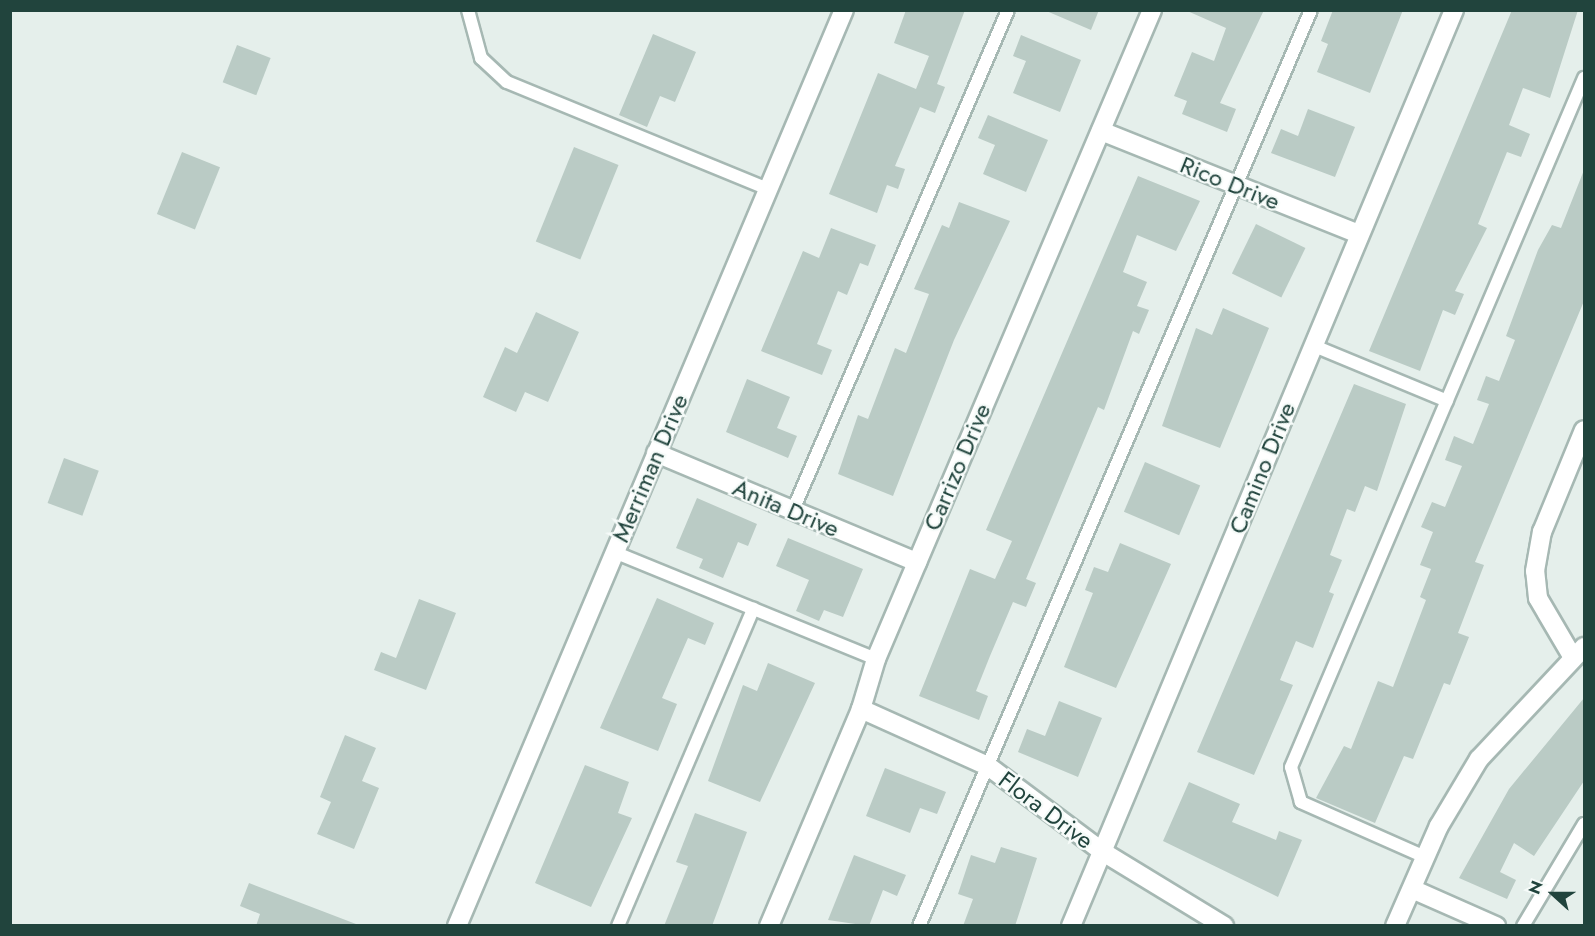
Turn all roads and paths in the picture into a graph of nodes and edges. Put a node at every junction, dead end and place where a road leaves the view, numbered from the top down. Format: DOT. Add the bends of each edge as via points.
graph roads {
  1 [pos="468,10"];
  2 [pos="844,10"];
  3 [pos="1008,10"];
  4 [pos="1152,10"];
  5 [pos="1311,10"];
  6 [pos="1454,10"];
  7 [pos="1584,78"];
  8 [pos="1101,131"];
  9 [pos="1233,184"];
  10 [pos="768,189"];
  11 [pos="1358,234"];
  12 [pos="1312,345"];
  13 [pos="1447,401"];
  14 [pos="1584,430"];
  15 [pos="656,453"];
  16 [pos="792,510"];
  17 [pos="614,552"];
  18 [pos="916,562"];
  19 [pos="753,609"];
  20 [pos="1578,651"];
  21 [pos="876,659"];
  22 [pos="861,709"];
  23 [pos="988,766"];
  24 [pos="1584,824"];
  25 [pos="1103,852"];
  26 [pos="1425,857"];
  27 [pos="1412,889"];
  28 [pos="457,926"];
  29 [pos="618,926"];
  30 [pos="769,926"];
  31 [pos="919,926"];
  32 [pos="1071,926"];
  33 [pos="1224,926"];
  34 [pos="1395,926"];
  35 [pos="1496,926"];
  36 [pos="1523,926"];
  1 -- 10 [label="lane" via="481,58 507,82"];
  2 -- 10 [label="street, Merriman Drive"];
  3 -- 16 [label="lane"];
  4 -- 8 [label="street, Carrizo Drive"];
  5 -- 9 [label="lane"];
  6 -- 11 [label="street, Camino Drive"];
  7 -- 13 [label="lane"];
  8 -- 9 [label="street, Rico Drive"];
  8 -- 18 [label="street, Carrizo Drive"];
  9 -- 11 [label="street, Rico Drive"];
  9 -- 23 [label="lane"];
  10 -- 15 [label="street, Merriman Drive"];
  11 -- 12 [label="street, Camino Drive"];
  12 -- 13 [label="lane"];
  12 -- 25 [label="street, Camino Drive"];
  13 -- 26 [label="lane" via="1291,767 1301,802"];
  14 -- 20 [label="street" via="1542,532 1534,571 1538,598"];
  15 -- 16 [label="street, Anita Drive"];
  15 -- 17 [label="street, Merriman Drive"];
  16 -- 18 [label="street, Anita Drive"];
  17 -- 19 [label="lane"];
  17 -- 28 [label="street, Merriman Drive"];
  18 -- 21 [label="street, Carrizo Drive"];
  19 -- 21 [label="lane"];
  19 -- 29 [label="lane"];
  20 -- 26 [label="street" via="1479,759"];
  21 -- 22 [label="street, Carrizo Drive"];
  22 -- 23 [label="street, Flora Drive"];
  22 -- 30 [label="street, Carrizo Drive"];
  23 -- 25 [label="street, Flora Drive"];
  23 -- 31 [label="lane"];
  24 -- 36 [label="lane"];
  25 -- 32 [label="street, Camino Drive"];
  25 -- 33 [label="street, Flora Drive"];
  26 -- 27 [label="street"];
  27 -- 34 [label="street"];
  27 -- 35 [label="street"];
}
